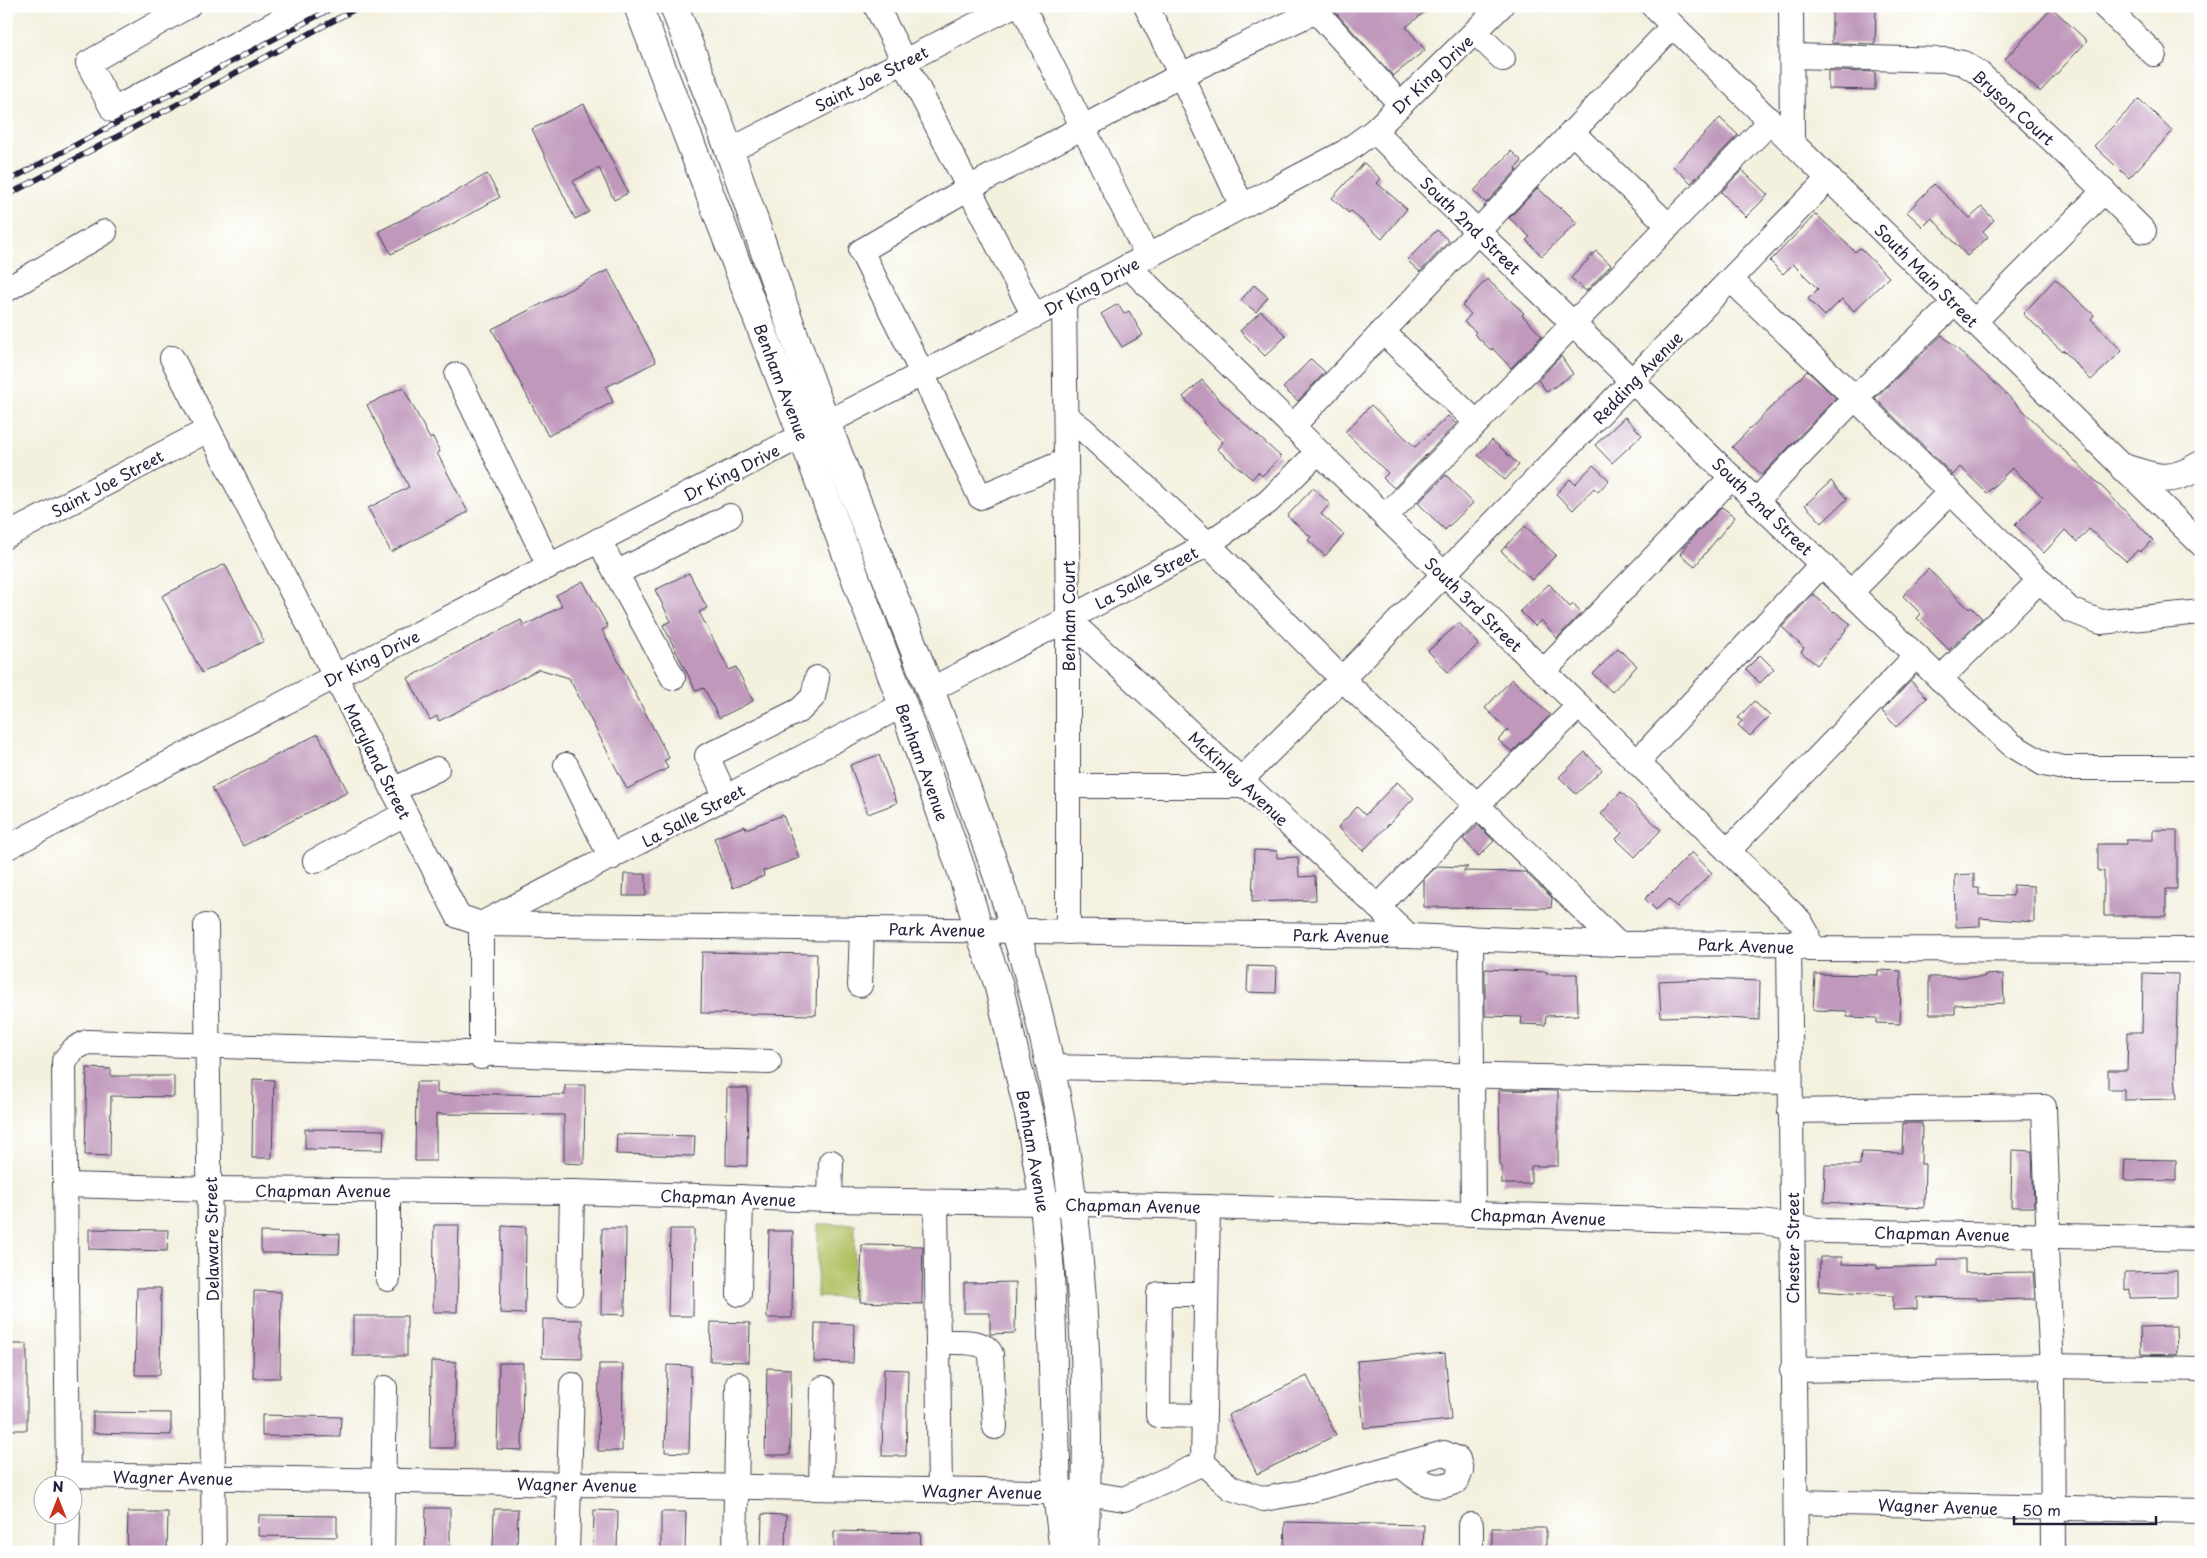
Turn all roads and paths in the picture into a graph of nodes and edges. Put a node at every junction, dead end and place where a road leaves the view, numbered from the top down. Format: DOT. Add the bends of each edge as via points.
graph roads {
  1 [pos="188,6"];
  2 [pos="307,6"];
  3 [pos="638,6"];
  4 [pos="674,6"];
  5 [pos="876,6"];
  6 [pos="1012,6"];
  7 [pos="1022,6"];
  8 [pos="1146,6"];
  9 [pos="1501,6"];
  10 [pos="1653,6"];
  11 [pos="1791,6"];
  12 [pos="2104,6"];
  13 [pos="1673,26"];
  14 [pos="1475,32"];
  15 [pos="2154,54"];
  16 [pos="1792,56"];
  17 [pos="1503,59"];
  18 [pos="903,62"];
  19 [pos="1181,75"];
  20 [pos="1401,104"];
  21 [pos="1771,121"];
  22 [pos="1083,128"];
  23 [pos="1374,131"];
  24 [pos="1572,132"];
  25 [pos="1792,141"];
  26 [pos="729,151"];
  27 [pos="1829,178"];
  28 [pos="967,189"];
  29 [pos="2104,191"];
  30 [pos="1242,206"];
  31 [pos="1669,226"];
  32 [pos="1478,231"];
  33 [pos="2144,231"];
  34 [pos="105,232"];
  35 [pos="1138,261"];
  36 [pos="1731,280"];
  37 [pos="6,290"];
  38 [pos="1064,300"];
  39 [pos="1955,303"];
  40 [pos="1034,316"];
  41 [pos="1974,322"];
  42 [pos="1574,324"];
  43 [pos="1382,332"];
  44 [pos="172,358"];
  45 [pos="922,373"];
  46 [pos="457,375"];
  47 [pos="1633,381"];
  48 [pos="1855,398"];
  49 [pos="1066,416"];
  50 [pos="826,423"];
  51 [pos="1477,423"];
  52 [pos="1292,427"];
  53 [pos="208,430"];
  54 [pos="802,435"];
  55 [pos="1317,453"];
  56 [pos="1066,461"];
  57 [pos="2201,465"];
  58 [pos="2124,468"];
  59 [pos="1732,476"];
  60 [pos="1949,493"];
  61 [pos="1757,500"];
  62 [pos="730,516"];
  63 [pos="1385,517"];
  64 [pos="6,536"];
  65 [pos="598,540"];
  66 [pos="1208,544"];
  67 [pos="2201,544"];
  68 [pos="1822,564"];
  69 [pos="549,566"];
  70 [pos="616,573"];
  71 [pos="1443,574"];
  72 [pos="2040,580"];
  73 [pos="1850,593"];
  74 [pos="2201,612"];
  75 [pos="1068,619"];
  76 [pos="1916,656"];
  77 [pos="1544,671"];
  78 [pos="334,676"];
  79 [pos="673,678"];
  80 [pos="817,678"];
  81 [pos="1342,679"];
  82 [pos="1940,679"];
  83 [pos="930,690"];
  84 [pos="903,705"];
  85 [pos="1579,706"];
  86 [pos="1637,762"];
  87 [pos="566,765"];
  88 [pos="2201,768"];
  89 [pos="437,769"];
  90 [pos="1244,783"];
  91 [pos="1068,786"];
  92 [pos="393,790"];
  93 [pos="726,798"];
  94 [pos="1477,805"];
  95 [pos="405,814"];
  96 [pos="6,848"];
  97 [pos="1728,851"];
  98 [pos="611,858"];
  99 [pos="315,861"];
  100 [pos="1378,907"];
  101 [pos="482,924"];
  102 [pos="206,926"];
  103 [pos="862,928"];
  104 [pos="979,930"];
  105 [pos="1015,930"];
  106 [pos="1068,932"];
  107 [pos="1409,936"];
  108 [pos="1471,938"];
  109 [pos="1618,944"];
  110 [pos="1800,946"];
  111 [pos="2201,950"];
  112 [pos="860,985"];
  113 [pos="208,1045"];
  114 [pos="481,1055"];
  115 [pos="769,1062"];
  116 [pos="1050,1067"];
  117 [pos="1472,1076"];
  118 [pos="1789,1082"];
  119 [pos="1790,1111"];
  120 [pos="831,1162"];
  121 [pos="65,1185"];
  122 [pos="211,1190"];
  123 [pos="388,1191"];
  124 [pos="572,1192"];
  125 [pos="741,1197"];
  126 [pos="830,1200"];
  127 [pos="936,1202"];
  128 [pos="1044,1203"];
  129 [pos="1074,1204"];
  130 [pos="1208,1207"];
  131 [pos="1473,1214"];
  132 [pos="1791,1226"];
  133 [pos="2047,1235"];
  134 [pos="2201,1239"];
  135 [pos="388,1279"];
  136 [pos="570,1292"];
  137 [pos="739,1294"];
  138 [pos="1206,1294"];
  139 [pos="938,1342"];
  140 [pos="2052,1366"];
  141 [pos="1792,1370"];
  142 [pos="2201,1370"];
  143 [pos="738,1384"];
  144 [pos="572,1385"];
  145 [pos="385,1388"];
  146 [pos="823,1388"];
  147 [pos="1204,1416"];
  148 [pos="995,1427"];
  149 [pos="1202,1463"];
  150 [pos="1400,1465"];
  151 [pos="68,1476"];
  152 [pos="214,1478"];
  153 [pos="82,1480"];
  154 [pos="382,1481"];
  155 [pos="568,1484"];
  156 [pos="736,1487"];
  157 [pos="821,1488"];
  158 [pos="940,1490"];
  159 [pos="1057,1493"];
  160 [pos="1087,1493"];
  161 [pos="1796,1502"];
  162 [pos="2053,1509"];
  163 [pos="2201,1511"];
  164 [pos="1471,1525"];
  165 [pos="68,1526"];
  166 [pos="67,1552"];
  167 [pos="214,1552"];
  168 [pos="382,1552"];
  169 [pos="567,1552"];
  170 [pos="735,1552"];
  171 [pos="1064,1552"];
  172 [pos="1084,1552"];
  173 [pos="1471,1552"];
  174 [pos="1796,1552"];
  175 [pos="2053,1552"];
  1 -- 2 [label="street" via="88,63 113,110"];
  3 -- 54 [label="main road, Benham Avenue"];
  4 -- 26 [label="main road, Benham Avenue"];
  5 -- 18 [label="street"];
  6 -- 18 [label="street, Saint Joe Street"];
  7 -- 22 [label="street, South 3rd Street"];
  8 -- 19 [label="street"];
  9 -- 14 [label="street, Dr King Drive"];
  10 -- 13 [label="street, South Main Street"];
  11 -- 16 [label="street"];
  12 -- 15 [label="street"];
  13 -- 21 [label="street, South Main Street"];
  13 -- 24 [label="street"];
  14 -- 17 [label="street"];
  14 -- 20 [label="street, Dr King Drive"];
  16 -- 25 [label="street"];
  16 -- 29 [label="street, Bryson Court" via="1963,63 1979,73"];
  18 -- 26 [label="street, Saint Joe Street"];
  18 -- 28 [label="street"];
  19 -- 20 [label="street" via="1316,11"];
  19 -- 22 [label="street"];
  19 -- 30 [label="street"];
  20 -- 23 [label="street, Dr King Drive"];
  21 -- 25 [label="street, South Main Street"];
  21 -- 31 [label="street"];
  22 -- 28 [label="street"];
  22 -- 35 [label="street, South 3rd Street"];
  23 -- 30 [label="street, Dr King Drive" via="1345,152"];
  23 -- 32 [label="street, South 2nd Street"];
  24 -- 31 [label="street"];
  24 -- 32 [label="street"];
  25 -- 27 [label="street, South Main Street"];
  26 -- 50 [label="main road, Benham Avenue"];
  27 -- 36 [label="street, Redding Avenue"];
  27 -- 39 [label="street, South Main Street"];
  28 -- 40 [label="street"];
  28 -- 45 [label="street" via="860,251"];
  29 -- 33 [label="street, Bryson Court"];
  29 -- 41 [label="street"];
  30 -- 35 [label="street, Dr King Drive"];
  31 -- 42 [label="street"];
  32 -- 42 [label="street, South 2nd Street"];
  32 -- 43 [label="street"];
  34 -- 37 [label="street"];
  35 -- 38 [label="street, Dr King Drive"];
  35 -- 52 [label="street, South 3rd Street"];
  36 -- 47 [label="street, Redding Avenue"];
  36 -- 48 [label="street"];
  38 -- 40 [label="street, Dr King Drive"];
  38 -- 49 [label="street, Benham Court"];
  39 -- 41 [label="street, South Main Street"];
  39 -- 48 [label="street"];
  40 -- 45 [label="street, Dr King Drive"];
  41 -- 58 [label="street, South Main Street"];
  42 -- 47 [label="street, South 2nd Street"];
  42 -- 51 [label="street"];
  43 -- 51 [label="street"];
  43 -- 52 [label="street"];
  44 -- 53 [label="street, Maryland Street"];
  45 -- 50 [label="street, Dr King Drive"];
  45 -- 56 [label="street" via="980,497"];
  46 -- 69 [label="street"];
  47 -- 59 [label="street, South 2nd Street"];
  47 -- 71 [label="street, Redding Avenue"];
  48 -- 60 [label="street"];
  48 -- 61 [label="street"];
  49 -- 56 [label="street, Benham Court"];
  49 -- 66 [label="street"];
  50 -- 54 [label="street, Dr King Drive"];
  50 -- 83 [label="main road, Benham Avenue"];
  51 -- 63 [label="street"];
  52 -- 55 [label="street, South 3rd Street"];
  53 -- 64 [label="street, Saint Joe Street"];
  53 -- 78 [label="street, Maryland Street"];
  54 -- 65 [label="street, Dr King Drive"];
  54 -- 84 [label="main road, Benham Avenue"];
  55 -- 63 [label="street, South 3rd Street"];
  55 -- 66 [label="street, La Salle Street" via="1268,502"];
  56 -- 75 [label="street, Benham Court"];
  57 -- 58 [label="main road" via="2168,479"];
  58 -- 67 [label="street, South Main Street"];
  59 -- 61 [label="street, South 2nd Street"];
  59 -- 77 [label="street"];
  60 -- 72 [label="street"];
  60 -- 73 [label="street"];
  61 -- 68 [label="street, South 2nd Street"];
  62 -- 70 [label="street"];
  63 -- 71 [label="street, South 3rd Street"];
  65 -- 69 [label="street, Dr King Drive"];
  65 -- 70 [label="street"];
  66 -- 75 [label="street, La Salle Street"];
  66 -- 81 [label="street"];
  68 -- 73 [label="street, South 2nd Street"];
  68 -- 86 [label="street"];
  69 -- 78 [label="street, Dr King Drive"];
  70 -- 79 [label="street"];
  71 -- 77 [label="street, South 3rd Street"];
  71 -- 81 [label="street, Redding Avenue"];
  72 -- 74 [label="street" via="2070,610 2101,622"];
  72 -- 82 [label="street"];
  73 -- 76 [label="street, South 2nd Street"];
  75 -- 83 [label="street, La Salle Street"];
  75 -- 90 [label="street, McKinley Avenue"];
  75 -- 91 [label="street, Benham Court"];
  76 -- 82 [label="street, South 2nd Street"];
  76 -- 97 [label="street"];
  77 -- 85 [label="street, South 3rd Street"];
  78 -- 92 [label="street, Maryland Street"];
  78 -- 96 [label="street, Dr King Drive"];
  80 -- 93 [label="street" via="813,698 800,710 707,756"];
  81 -- 90 [label="street, Redding Avenue"];
  81 -- 94 [label="street"];
  82 -- 88 [label="street, South 2nd Street" via="2043,773 2064,768 2096,775"];
  83 -- 105 [label="main road, Benham Avenue" via="989,847"];
  84 -- 93 [label="street, La Salle Street"];
  84 -- 104 [label="main road, Benham Avenue" via="962,869"];
  85 -- 86 [label="street, South 3rd Street"];
  85 -- 94 [label="street"];
  86 -- 97 [label="street, South 3rd Street"];
  87 -- 98 [label="street"];
  89 -- 92 [label="street"];
  90 -- 91 [label="street"];
  90 -- 100 [label="street, McKinley Avenue"];
  91 -- 106 [label="street, Benham Court"];
  92 -- 95 [label="street, Maryland Street"];
  93 -- 98 [label="street, La Salle Street"];
  94 -- 100 [label="street"];
  94 -- 109 [label="street"];
  95 -- 99 [label="street"];
  95 -- 101 [label="street, Maryland Street" via="458,916"];
  97 -- 110 [label="street, South 3rd Street" via="1800,921 1808,933"];
  98 -- 101 [label="street, La Salle Street"];
  100 -- 107 [label="street, McKinley Avenue"];
  101 -- 103 [label="street, Park Avenue"];
  101 -- 114 [label="street"];
  102 -- 113 [label="street, Delaware Street"];
  103 -- 104 [label="street, Park Avenue"];
  103 -- 112 [label="street"];
  104 -- 105 [label="street, Park Avenue"];
  104 -- 128 [label="main road, Benham Avenue" via="998,982 1016,1054"];
  105 -- 106 [label="street, Park Avenue"];
  105 -- 116 [label="main road, Benham Avenue"];
  106 -- 107 [label="street, Park Avenue"];
  107 -- 108 [label="street, Park Avenue"];
  108 -- 109 [label="street, Park Avenue"];
  108 -- 117 [label="street"];
  109 -- 110 [label="street, Park Avenue"];
  110 -- 111 [label="street, Park Avenue"];
  110 -- 118 [label="street, Chester Street"];
  113 -- 114 [label="street"];
  113 -- 121 [label="street" via="87,1042 74,1048 64,1061"];
  113 -- 122 [label="street, Delaware Street"];
  114 -- 115 [label="street"];
  116 -- 117 [label="street"];
  116 -- 129 [label="main road, Benham Avenue"];
  117 -- 118 [label="street"];
  117 -- 131 [label="street"];
  118 -- 119 [label="street, Chester Street"];
  119 -- 132 [label="street, Chester Street"];
  119 -- 133 [label="street" via="2044,1107"];
  120 -- 126 [label="street"];
  121 -- 122 [label="street, Chapman Avenue"];
  121 -- 151 [label="street"];
  122 -- 123 [label="street, Chapman Avenue"];
  122 -- 152 [label="street, Delaware Street"];
  123 -- 124 [label="street, Chapman Avenue"];
  123 -- 135 [label="street"];
  124 -- 125 [label="street, Chapman Avenue"];
  124 -- 136 [label="street"];
  125 -- 126 [label="street, Chapman Avenue"];
  125 -- 137 [label="street"];
  126 -- 127 [label="street, Chapman Avenue"];
  127 -- 128 [label="street, Chapman Avenue"];
  127 -- 139 [label="street"];
  128 -- 129 [label="street, Chapman Avenue"];
  128 -- 159 [label="main road, Benham Avenue" via="1051,1291"];
  129 -- 130 [label="street, Chapman Avenue"];
  129 -- 160 [label="main road, Benham Avenue" via="1085,1352"];
  130 -- 131 [label="street, Chapman Avenue"];
  130 -- 138 [label="street"];
  131 -- 132 [label="street, Chapman Avenue" via="1762,1222"];
  132 -- 133 [label="street, Chapman Avenue" via="1825,1231"];
  132 -- 141 [label="street, Chester Street"];
  133 -- 134 [label="street, Chapman Avenue"];
  133 -- 140 [label="street"];
  138 -- 147 [label="street"];
  138 -- 147 [label="street" via="1159,1294 1158,1415"];
  139 -- 148 [label="street" via="980,1344 989,1348"];
  139 -- 158 [label="street"];
  140 -- 141 [label="street"];
  140 -- 142 [label="street"];
  140 -- 162 [label="street"];
  141 -- 161 [label="street, Chester Street"];
  143 -- 156 [label="street"];
  144 -- 155 [label="street"];
  145 -- 154 [label="street"];
  146 -- 157 [label="street"];
  147 -- 149 [label="street"];
  149 -- 150 [label="street" via="1231,1488 1264,1499 1303,1492"];
  149 -- 160 [label="street, Wagner Avenue" via="1124,1499"];
  152 -- 153 [label="street, Wagner Avenue"];
  152 -- 154 [label="street, Wagner Avenue"];
  152 -- 167 [label="street, Delaware Street"];
  154 -- 155 [label="street, Wagner Avenue"];
  154 -- 168 [label="street"];
  155 -- 156 [label="street, Wagner Avenue"];
  155 -- 169 [label="street"];
  156 -- 157 [label="street, Wagner Avenue"];
  156 -- 170 [label="street"];
  157 -- 158 [label="street, Wagner Avenue"];
  158 -- 159 [label="street, Wagner Avenue"];
  159 -- 160 [label="street, Wagner Avenue"];
  159 -- 171 [label="main road, Benham Avenue"];
  160 -- 172 [label="main road, Benham Avenue"];
  161 -- 162 [label="street, Wagner Avenue"];
  161 -- 174 [label="street, Chester Street"];
  162 -- 163 [label="street, Wagner Avenue"];
  162 -- 175 [label="street"];
  164 -- 173 [label="street"];
  165 -- 166 [label="street"];
}
